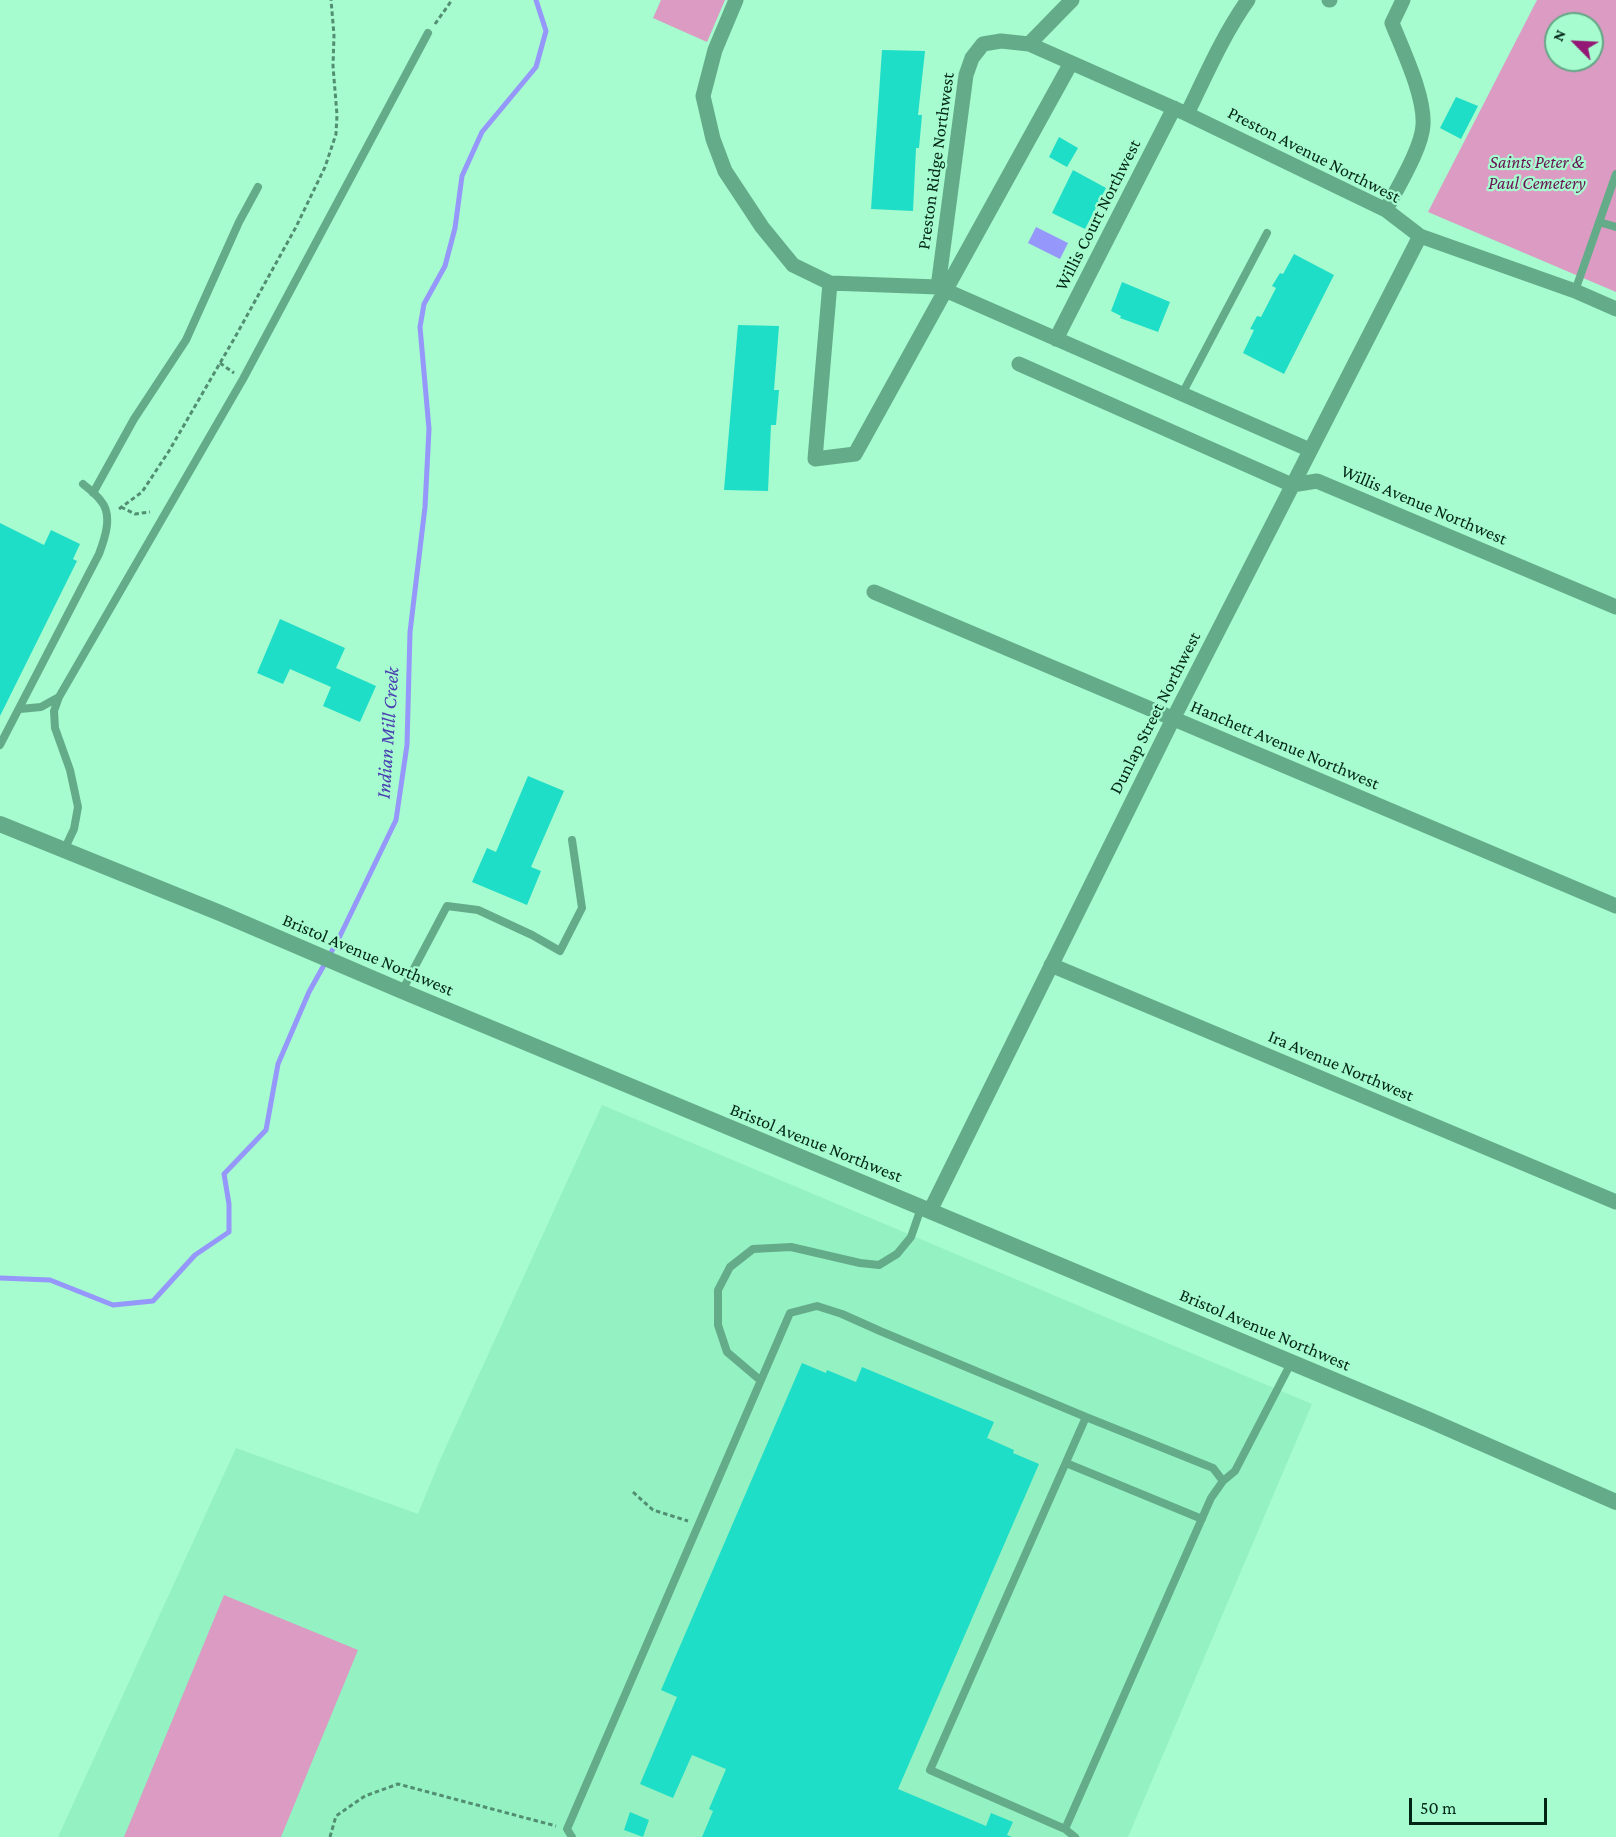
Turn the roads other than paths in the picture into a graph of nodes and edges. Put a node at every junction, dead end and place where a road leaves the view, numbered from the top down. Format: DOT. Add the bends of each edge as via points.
graph roads {
  1 [pos="736,0"];
  2 [pos="1072,0"];
  3 [pos="1248,0"];
  4 [pos="1404,0"];
  5 [pos="428,33"];
  6 [pos="1029,44"];
  7 [pos="1071,63"];
  8 [pos="1181,111"];
  9 [pos="1616,174"];
  10 [pos="258,187"];
  11 [pos="1613,190"];
  12 [pos="1386,210"];
  13 [pos="1599,222"];
  14 [pos="1616,227"];
  15 [pos="1267,232"];
  16 [pos="1420,236"];
  17 [pos="830,283"];
  18 [pos="942,289"];
  19 [pos="1575,291"];
  20 [pos="1616,309"];
  21 [pos="1056,339"];
  22 [pos="1019,364"];
  23 [pos="1182,394"];
  24 [pos="1310,450"];
  25 [pos="83,484"];
  26 [pos="1292,485"];
  27 [pos="93,493"];
  28 [pos="874,592"];
  29 [pos="1616,607"];
  30 [pos="60,697"];
  31 [pos="20,709"];
  32 [pos="1173,719"];
  33 [pos="0,745"];
  34 [pos="0,824"];
  35 [pos="572,840"];
  36 [pos="64,850"];
  37 [pos="1616,906"];
  38 [pos="1051,965"];
  39 [pos="402,991"];
  40 [pos="1616,1202"];
  41 [pos="926,1209"];
  42 [pos="1291,1362"];
  43 [pos="760,1380"];
  44 [pos="1086,1417"];
  45 [pos="1066,1463"];
  46 [pos="1223,1481"];
  47 [pos="1616,1502"];
  48 [pos="1202,1519"];
  49 [pos="1065,1828"];
  50 [pos="572,1837"];
  51 [pos="1075,1837"];
  1 -- 17 [label="street" via="703,96 713,139 725,171 762,227 793,265"];
  2 -- 6 [label="street"];
  3 -- 8 [label="street, Willis Court Northwest"];
  4 -- 12 [label="street" via="1392,23 1418,89 1423,125 1420,140"];
  5 -- 30 [label="lane" via="243,379"];
  6 -- 7 [label="street, Preston Avenue Northwest"];
  6 -- 18 [label="street, Preston Ridge Northwest" via="983,44 972,58 966,75"];
  7 -- 8 [label="street, Preston Avenue Northwest"];
  7 -- 18 [label="street"];
  8 -- 12 [label="street, Preston Avenue Northwest"];
  8 -- 21 [label="street, Willis Court Northwest"];
  9 -- 11 [label="lane"];
  10 -- 27 [label="lane" via="186,340 134,418"];
  11 -- 13 [label="lane"];
  12 -- 16 [label="street, Preston Avenue Northwest"];
  13 -- 14 [label="lane"];
  13 -- 19 [label="lane"];
  15 -- 23 [label="lane"];
  16 -- 19 [label="street, Preston Avenue Northwest"];
  16 -- 24 [label="street, Dunlap Street Northwest"];
  17 -- 18 [label="street"];
  17 -- 18 [label="street" via="815,459 855,454"];
  18 -- 21 [label="street"];
  19 -- 20 [label="street, Preston Avenue Northwest"];
  21 -- 23 [label="street"];
  22 -- 26 [label="street, Willis Avenue Northwest"];
  23 -- 24 [label="street"];
  24 -- 26 [label="street, Dunlap Street Northwest"];
  25 -- 27 [label="lane"];
  26 -- 29 [label="street, Willis Avenue Northwest" via="1317,481"];
  26 -- 32 [label="street, Dunlap Street Northwest"];
  27 -- 31 [label="lane" via="103,502 107,517 105,538"];
  28 -- 32 [label="street, Hanchett Avenue Northwest"];
  30 -- 31 [label="lane" via="41,707"];
  30 -- 36 [label="lane" via="54,711 55,728 78,807 74,829"];
  31 -- 33 [label="lane"];
  32 -- 37 [label="street, Hanchett Avenue Northwest"];
  32 -- 38 [label="street, Dunlap Street Northwest"];
  34 -- 36 [label="street, Bristol Avenue Northwest"];
  35 -- 39 [label="lane" via="582,908 560,951 478,910 447,906"];
  36 -- 39 [label="street, Bristol Avenue Northwest"];
  38 -- 40 [label="street, Ira Avenue Northwest"];
  38 -- 41 [label="street, Dunlap Street Northwest"];
  39 -- 41 [label="street, Bristol Avenue Northwest"];
  41 -- 42 [label="street, Bristol Avenue Northwest"];
  41 -- 43 [label="lane" via="897,1254 879,1265 791,1247 753,1249 730,1267 718,1290 718,1326 727,1352"];
  42 -- 46 [label="lane" via="1235,1471"];
  42 -- 47 [label="street, Bristol Avenue Northwest"];
  43 -- 44 [label="lane" via="790,1313 817,1306"];
  43 -- 50 [label="lane" via="567,1829"];
  44 -- 45 [label="lane"];
  44 -- 46 [label="lane" via="1213,1468"];
  45 -- 48 [label="lane"];
  45 -- 49 [label="lane" via="930,1770"];
  46 -- 48 [label="lane"];
  48 -- 49 [label="lane"];
  49 -- 51 [label="lane"];
}
